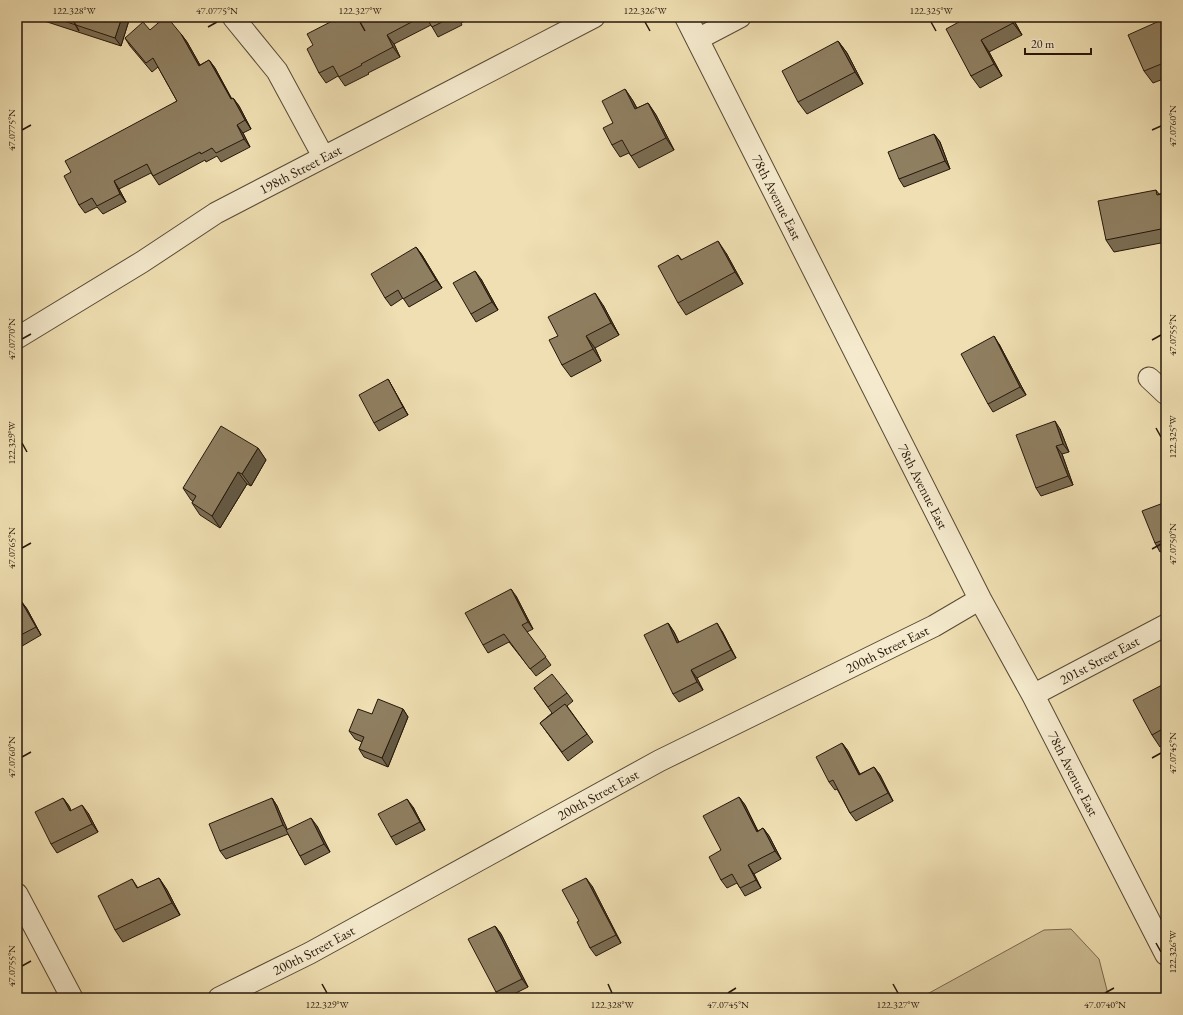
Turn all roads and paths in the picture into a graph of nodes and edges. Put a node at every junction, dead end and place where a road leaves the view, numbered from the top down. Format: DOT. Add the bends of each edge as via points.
graph roads {
  1 [pos="233,17"];
  2 [pos="594,17"];
  3 [pos="686,17"];
  4 [pos="740,17"];
  5 [pos="698,39"];
  6 [pos="323,156"];
  7 [pos="17,338"];
  8 [pos="1149,378"];
  9 [pos="1166,394"];
  10 [pos="980,599"];
  11 [pos="1166,625"];
  12 [pos="1033,694"];
  13 [pos="17,894"];
  14 [pos="1166,954"];
  15 [pos="72,998"];
  16 [pos="219,998"];
  1 -- 6 [label="street" via="277,71"];
  2 -- 6 [label="street, 198th Street East"];
  3 -- 5 [label="street, 78th Avenue East"];
  4 -- 5 [label="street"];
  5 -- 10 [label="street, 78th Avenue East"];
  6 -- 7 [label="street, 198th Street East" via="216,213 142,262"];
  8 -- 9 [label="street"];
  10 -- 12 [label="street, 78th Avenue East"];
  10 -- 16 [label="street, 200th Street East" via="934,626 659,761 310,953"];
  11 -- 12 [label="street, 201st Street East"];
  12 -- 14 [label="street, 78th Avenue East"];
  13 -- 15 [label="street"];
}
